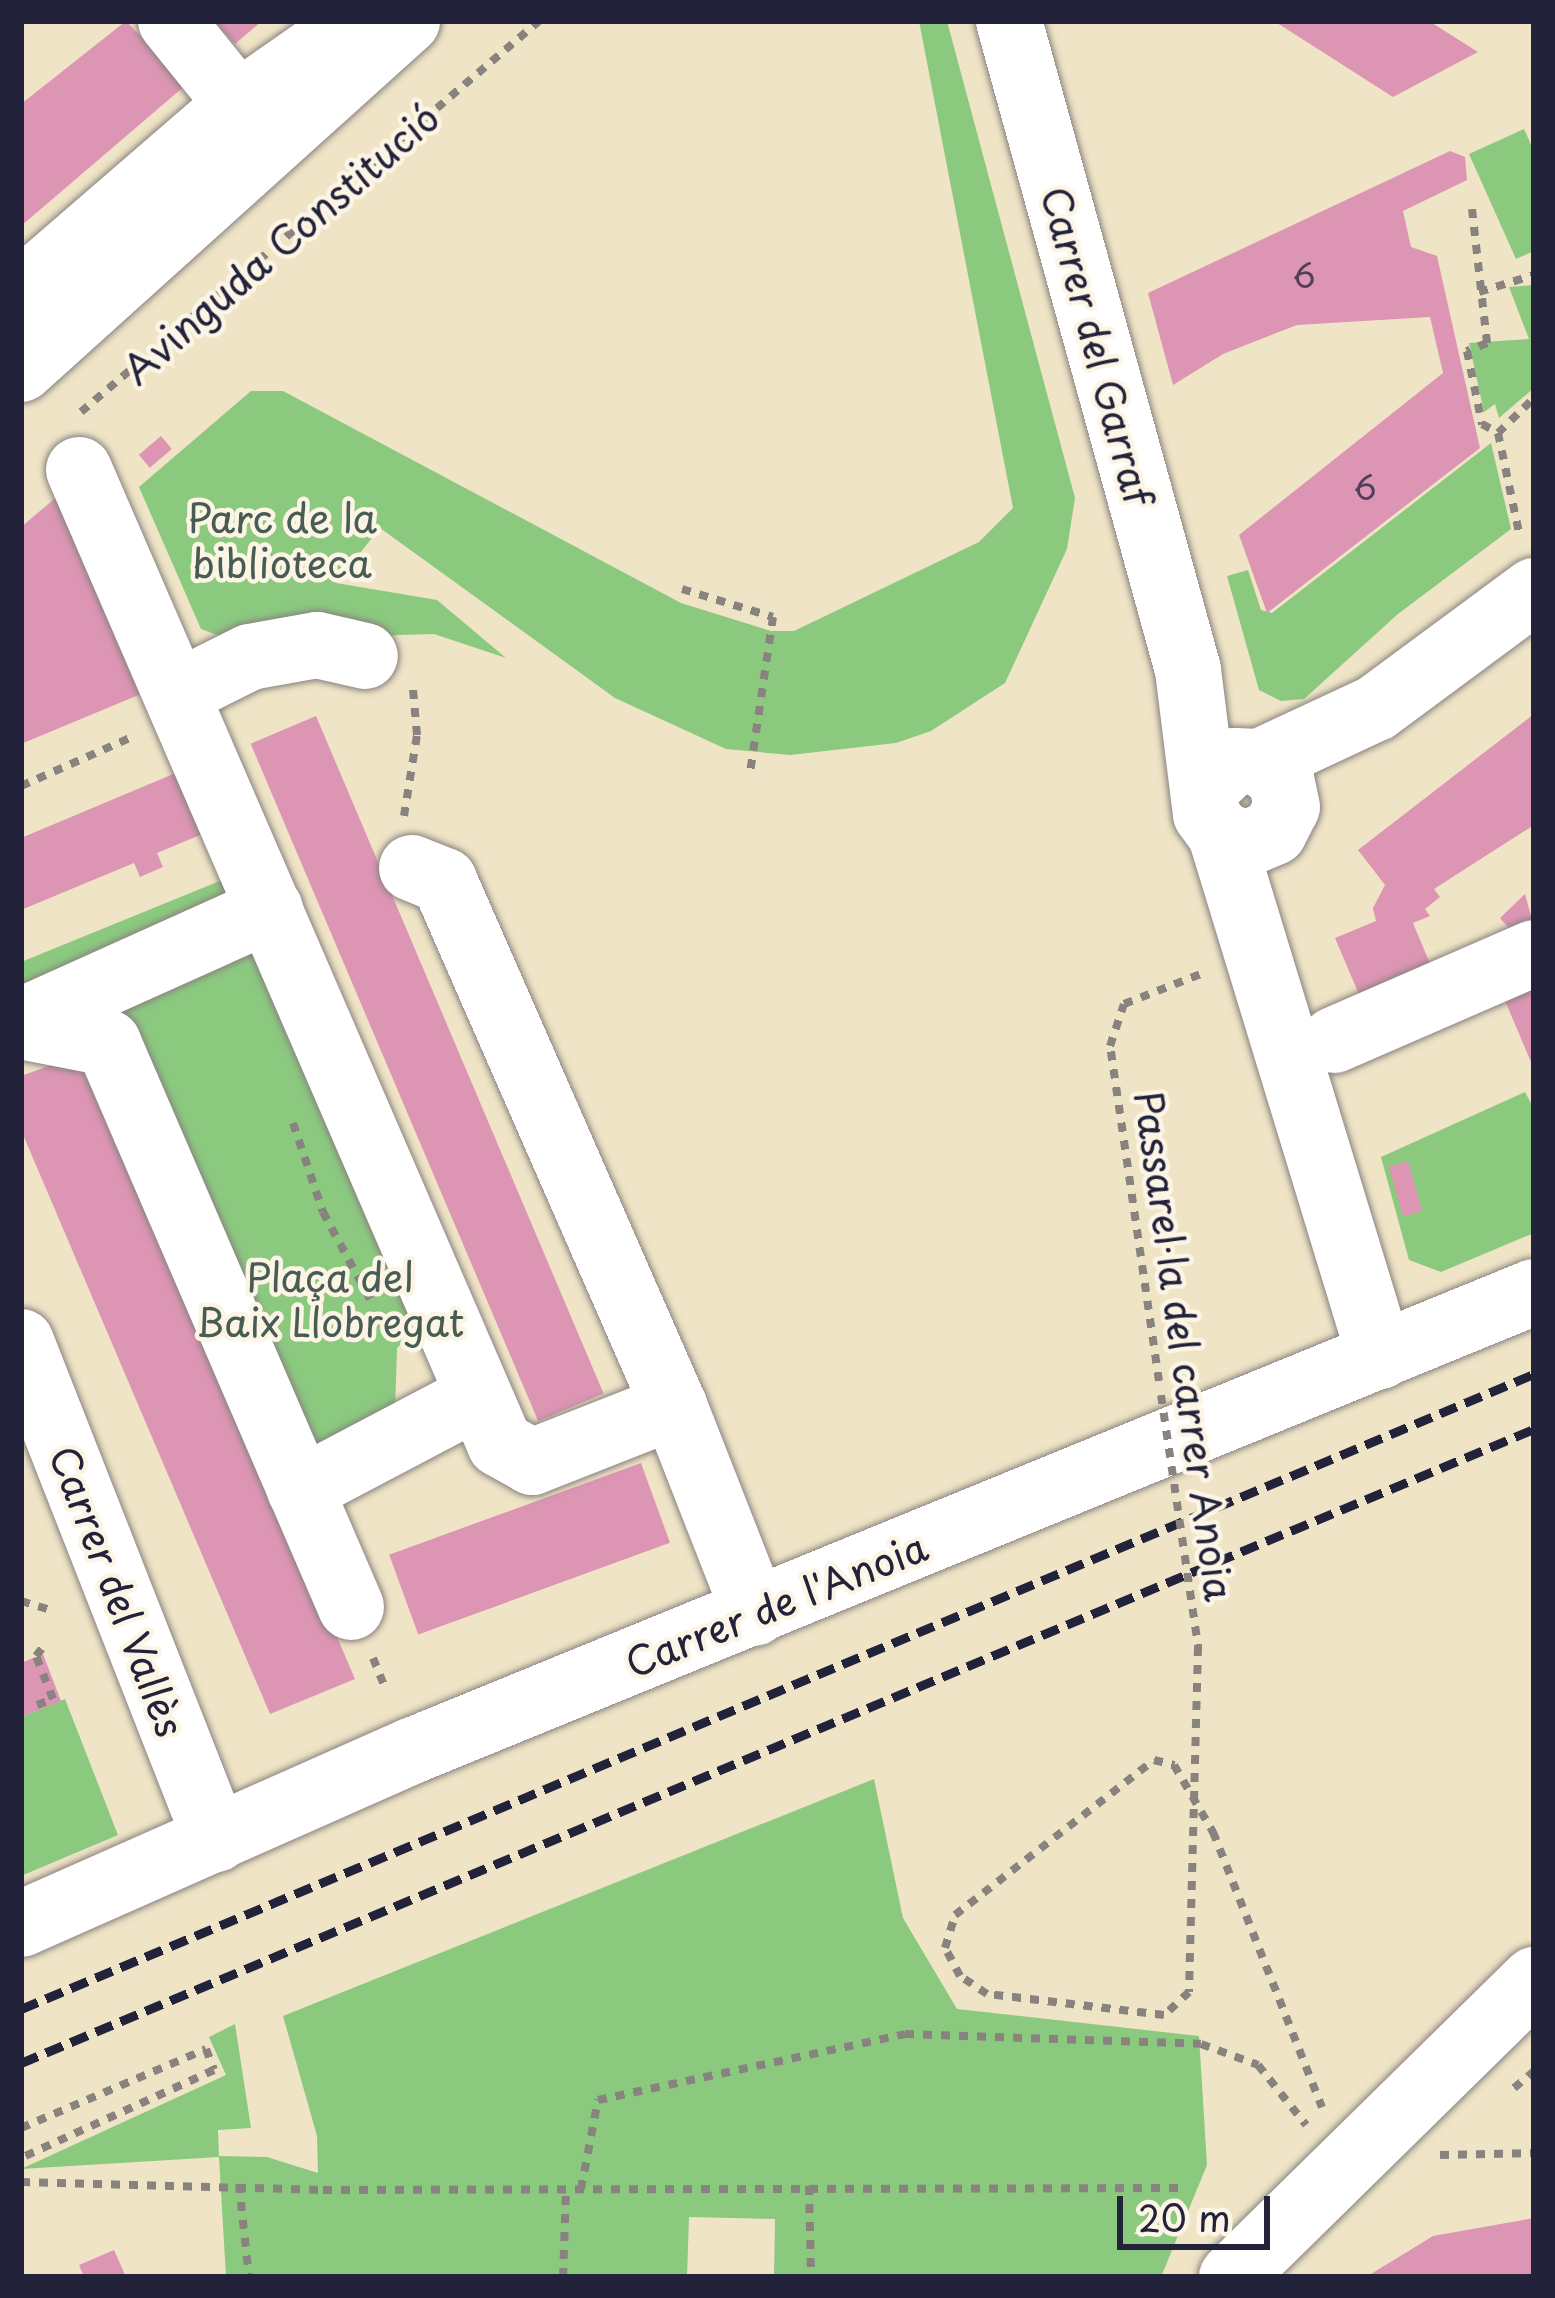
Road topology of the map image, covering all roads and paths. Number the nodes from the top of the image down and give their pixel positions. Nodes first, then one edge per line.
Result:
1 (170, 21) edge
2 (357, 21) edge
3 (407, 21) edge
4 (539, 21) edge
5 (1009, 21) edge
6 (238, 104) junction
7 (1472, 209) dead end
8 (188, 220) junction
9 (1534, 275) edge
10 (21, 292) edge
11 (1479, 292) junction
12 (21, 369) edge
13 (1534, 398) edge
14 (1498, 433) junction
15 (75, 446) joint
16 (1527, 564) edge
17 (682, 589) dead end
18 (365, 656) dead end
19 (183, 702) junction
20 (417, 735) dead end
21 (750, 772) dead end
22 (21, 786) edge
23 (1249, 797) junction
24 (406, 853) joint
25 (270, 909) junction
26 (1238, 951) junction
27 (1534, 953) edge
28 (21, 1023) edge
29 (1334, 1040) dead end
30 (1534, 1292) edge
31 (21, 1342) edge
32 (1381, 1356) junction
33 (478, 1396) junction
34 (674, 1406) junction
35 (300, 1490) junction
36 (21, 1601) edge
37 (50, 1610) dead end
38 (755, 1613) junction
39 (363, 1636) joint
40 (46, 1643) dead end
41 (385, 1687) dead end
42 (37, 1706) dead end
43 (216, 1839) junction
44 (21, 1924) edge
45 (1534, 1980) edge
46 (21, 2128) edge
47 (1366, 2144) junction
48 (1534, 2153) edge
49 (21, 2158) edge
50 (21, 2182) edge
51 (238, 2184) junction
52 (809, 2186) junction
53 (1181, 2188) dead end
54 (581, 2189) junction
55 (566, 2190) junction
56 (249, 2277) edge
57 (563, 2277) edge
58 (811, 2277) edge
59 (1232, 2277) edge

1 - 6 street
2 - 6 street
3 - 8 street, Avinguda Constitució
4 - 15 path, Avinguda Constitució
5 - 23 street, Carrer del Garraf
6 - 8 street
6 - 10 street
7 - 11 path
8 - 12 street, Avinguda Constitució
9 - 11 path
11 - 14 path
13 - 14 path
14 - 16 path
15 - 19 street
16 - 23 street
17 - 21 path
18 - 19 street
19 - 22 path
19 - 25 street
20 - 24 path
23 - 26 street, Carrer del Garraf
24 - 34 street
25 - 28 street
25 - 33 street
26 - 32 street, Carrer del Garraf
26 - 47 path, Passarel·la del carrer Anoia, bridge
27 - 29 street
28 - 35 street
30 - 32 street, Carrer de l'Anoia
31 - 43 street, Carrer del Vallès
32 - 38 street, Carrer de l'Anoia
33 - 34 street
33 - 35 street
34 - 38 street
35 - 39 street
36 - 37 path
38 - 43 street, Carrer de l'Anoia
39 - 41 path
40 - 42 path
43 - 44 street, Carrer de l'Anoia
45 - 47 street
46 - 49 path
47 - 48 path
47 - 54 path
47 - 59 street
50 - 51 path
51 - 55 path
51 - 56 path
52 - 53 path
52 - 54 path
52 - 58 path
54 - 55 path
55 - 57 path

